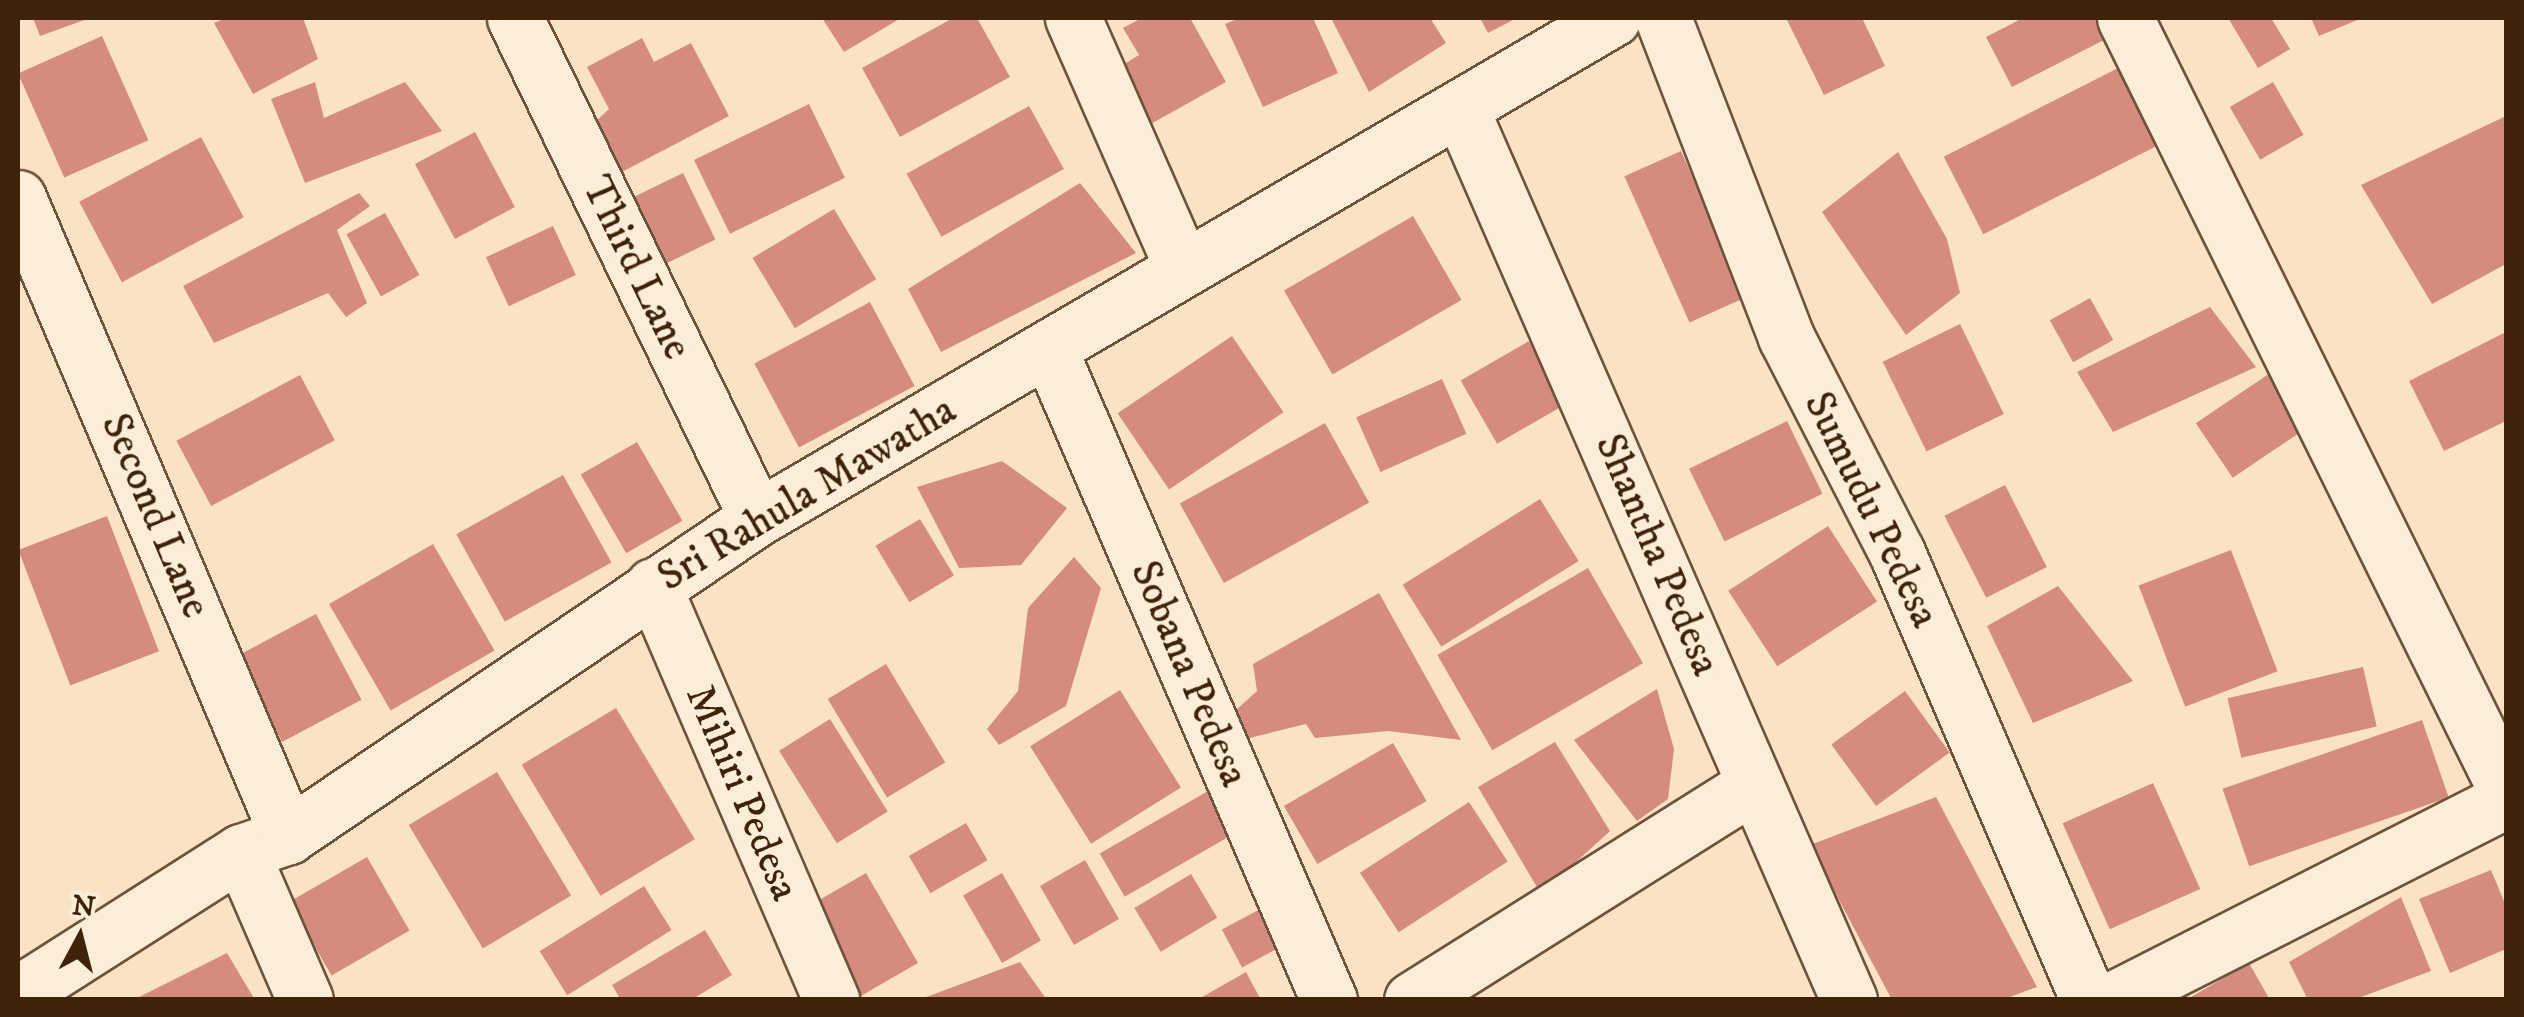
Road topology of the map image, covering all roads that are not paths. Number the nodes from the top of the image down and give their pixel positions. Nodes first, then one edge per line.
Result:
1 (515, 18) edge
2 (1073, 18) edge
3 (1613, 18) edge
4 (1663, 18) edge
5 (2125, 18) edge
6 (1462, 112) junction
7 (18, 198) edge
8 (1182, 266) junction
9 (1049, 349) junction
10 (757, 518) junction
11 (653, 586) junction
12 (1755, 784) junction
13 (2506, 790) edge
14 (2506, 800) edge
15 (265, 844) junction
16 (18, 994) edge
17 (305, 1000) edge
18 (831, 1000) edge
19 (1329, 1000) edge
20 (1412, 1000) edge
21 (1850, 1000) edge
22 (2089, 1000) edge
23 (2112, 1000) edge

1 - 10 street, Third Lane
2 - 8 street
3 - 6 street, Sri Rahula Mawatha
4 - 22 street, Sumudu Pedesa
5 - 13 street
6 - 8 street, Sri Rahula Mawatha
6 - 12 street, Shantha Pedesa
7 - 15 street, Second Lane
8 - 9 street, Sri Rahula Mawatha
9 - 10 street, Sri Rahula Mawatha
9 - 19 street, Sobana Pedesa
10 - 11 street, Sri Rahula Mawatha
11 - 15 street, Sri Rahula Mawatha
11 - 18 street, Mihiri Pedesa
12 - 20 street
12 - 21 street, Shantha Pedesa
14 - 23 street
15 - 16 street, Sri Rahula Mawatha
15 - 17 street, Second Lane

